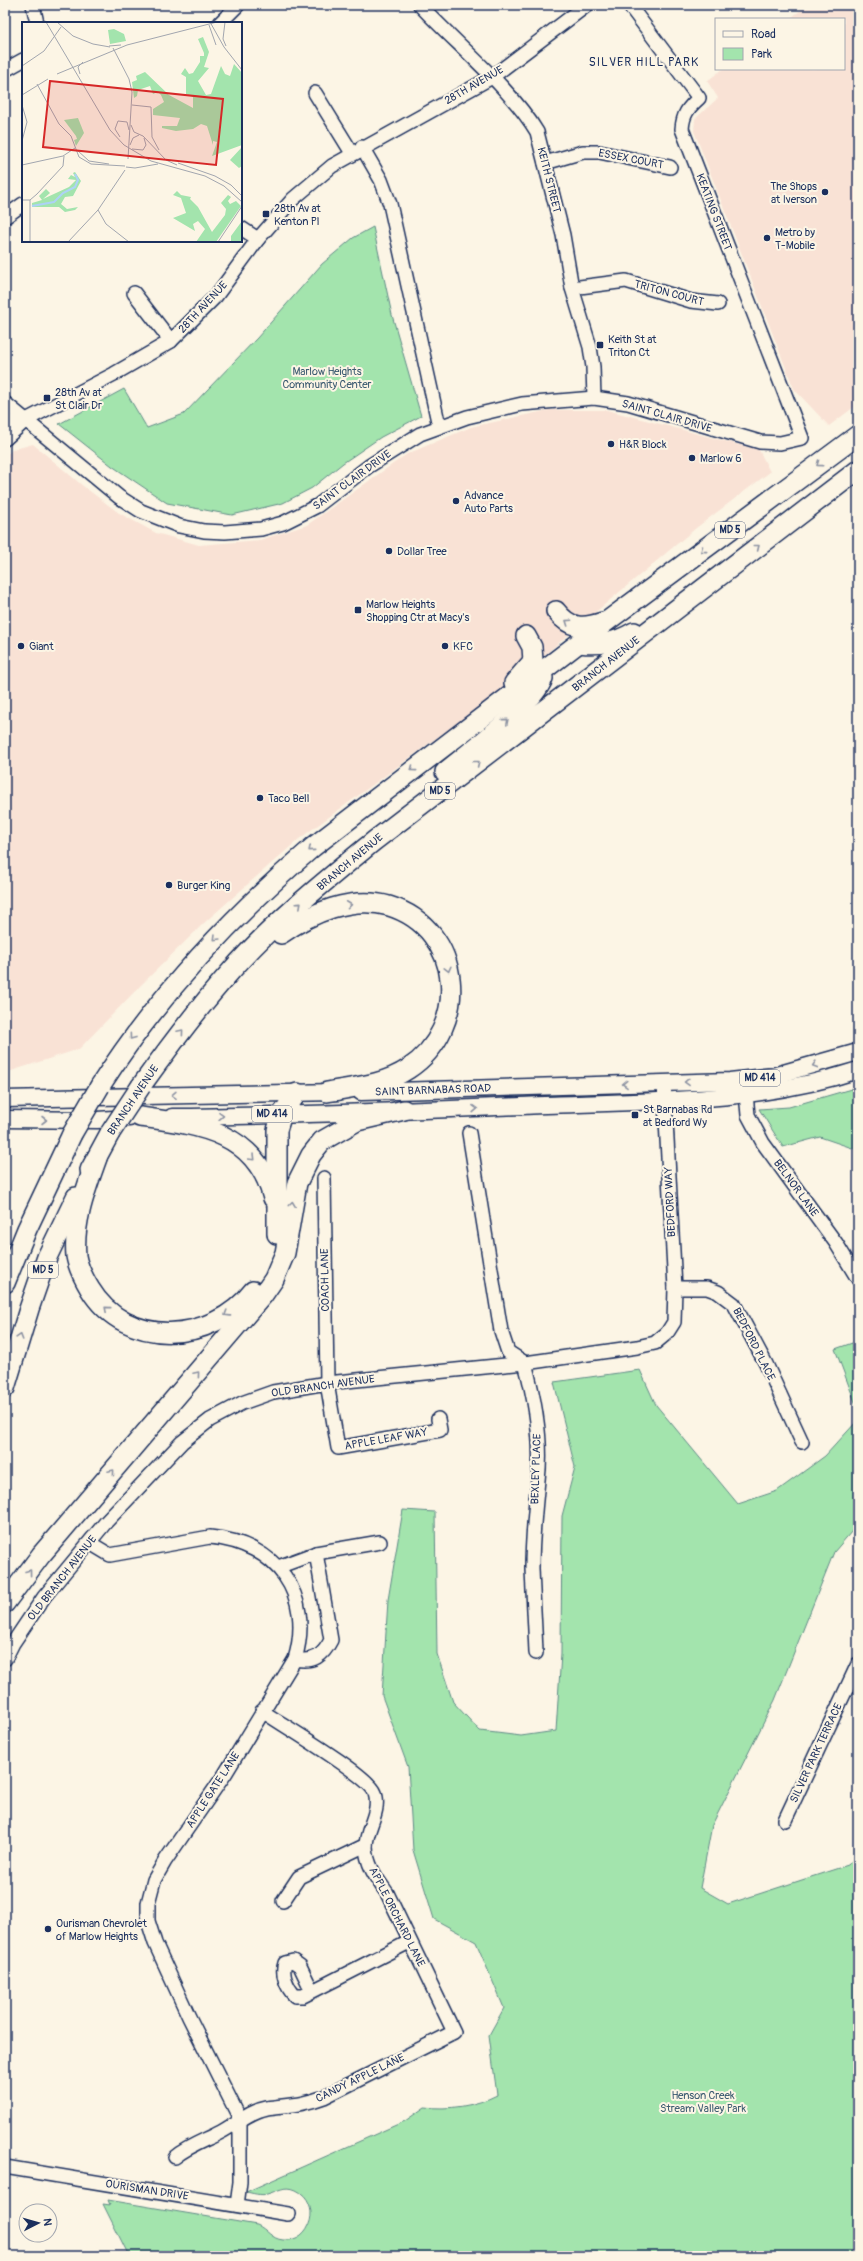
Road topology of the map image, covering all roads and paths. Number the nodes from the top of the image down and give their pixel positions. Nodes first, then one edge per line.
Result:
1 (33, 5) edge
2 (420, 5) edge
3 (587, 5) edge
4 (629, 5) edge
5 (235, 6) edge
6 (37, 22) edge
7 (221, 22) edge
8 (22, 61) edge
9 (5, 70) edge
10 (492, 77) junction
11 (315, 93) dead end
12 (357, 150) junction
13 (545, 163) junction
14 (670, 167) dead end
15 (22, 205) edge
16 (5, 218) edge
17 (242, 229) edge
18 (258, 239) junction
19 (572, 288) junction
20 (134, 293) dead end
21 (718, 304) dead end
22 (171, 341) junction
23 (594, 398) junction
24 (5, 403) edge
25 (26, 420) junction
26 (5, 423) edge
27 (439, 426) junction
28 (858, 435) edge
29 (802, 438) joint
30 (5, 439) edge
31 (858, 470) edge
32 (693, 597) junction
33 (556, 611) dead end
34 (610, 619) junction
35 (526, 636) dead end
36 (580, 643) junction
37 (546, 670) junction
38 (445, 746) junction
39 (374, 841) junction
40 (205, 1004) junction
41 (858, 1052) edge
42 (858, 1070) edge
43 (664, 1083) junction
44 (327, 1092) junction
45 (297, 1093) junction
46 (746, 1094) junction
47 (5, 1099) edge
48 (665, 1101) junction
49 (404, 1110) junction
50 (282, 1114) junction
51 (140, 1117) junction
52 (5, 1119) edge
53 (469, 1133) dead end
54 (97, 1158) junction
55 (58, 1160) junction
56 (324, 1178) dead end
57 (278, 1223) junction
58 (5, 1247) edge
59 (858, 1279) edge
60 (5, 1283) edge
61 (675, 1288) junction
62 (674, 1322) joint
63 (525, 1362) junction
64 (327, 1383) junction
65 (5, 1388) edge
66 (438, 1419) dead end
67 (802, 1442) dead end
68 (380, 1542) dead end
69 (90, 1543) junction
70 (316, 1553) junction
71 (278, 1567) junction
72 (5, 1603) edge
73 (536, 1653) dead end
74 (5, 1659) edge
75 (295, 1659) junction
76 (858, 1664) edge
77 (262, 1711) junction
78 (785, 1820) dead end
79 (366, 1845) junction
80 (283, 1901) dead end
81 (409, 1942) junction
82 (312, 1991) dead end
83 (454, 2032) joint
84 (240, 2119) junction
85 (175, 2157) dead end
86 (5, 2167) edge
87 (236, 2205) junction
88 (288, 2214) dead end

1 - 6 street
2 - 10 street, KEITH STREET
3 - 10 street, 28TH AVENUE
4 - 29 street, KEATING STREET
5 - 7 street
8 - 9 street
10 - 12 street, 28TH AVENUE
10 - 13 street, KEITH STREET
11 - 12 street
12 - 18 street, 28TH AVENUE
12 - 27 street
13 - 14 street, ESSEX COURT
13 - 19 street, KEITH STREET
15 - 16 street
17 - 18 street
18 - 22 street, 28TH AVENUE
19 - 21 street, TRITON COURT
19 - 23 street, KEITH STREET
20 - 22 street, 28TH AVENUE
22 - 25 street, 28TH AVENUE
23 - 27 street, SAINT CLAIR DRIVE
23 - 29 street, SAINT CLAIR DRIVE
24 - 25 street, SAINT CLAIR DRIVE
25 - 26 street, 28TH AVENUE
25 - 27 street, SAINT CLAIR DRIVE
25 - 30 street, 28TH AVENUE
28 -> 34 highway, MD 5
32 -> 31 highway, BRANCH AVENUE / MD 5
32 - 36 highway
39 -> 32 highway, BRANCH AVENUE / MD 5
34 -> 33 highway
34 - 36 highway, MD 5
35 - 38 highway
36 - 37 highway, MD 5
37 - 38 highway, MD 5
39 -> 37 highway
38 -> 55 highway, MD 5, bridge
40 -> 39 highway, BRANCH AVENUE / MD 5
40 -> 44 highway
54 -> 40 highway, BRANCH AVENUE / MD 5, bridge
41 -> 43 main road, SAINT BARNABAS ROAD / MD 414
42 - 46 main road, SAINT BARNABAS ROAD / MD 414
43 -> 44 main road, SAINT BARNABAS ROAD / MD 414
43 - 48 street, BEDFORD WAY
44 - 45 main road, SAINT BARNABAS ROAD / MD 414
45 -> 47 main road, SAINT BARNABAS ROAD / MD 414
45 - 50 highway
46 - 48 main road, SAINT BARNABAS ROAD / MD 414
46 - 59 street, BELNOR LANE
49 -> 48 main road, SAINT BARNABAS ROAD / MD 414
48 - 61 street, BEDFORD WAY
49 - 50 main road, SAINT BARNABAS ROAD / MD 414
72 -> 49 highway
51 -> 50 main road, SAINT BARNABAS ROAD / MD 414
50 - 57 highway
52 -> 51 main road, SAINT BARNABAS ROAD / MD 414
51 -> 57 highway
53 - 63 street
57 -> 54 highway
65 -> 54 highway, BRANCH AVENUE / MD 5
55 - 58 highway
55 - 60 highway, MD 5
56 - 64 street, COACH LANE
61 - 62 street, BEDFORD WAY
61 - 67 street, BEDFORD PLACE
62 - 63 street, OLD BRANCH AVENUE
63 - 64 street, OLD BRANCH AVENUE
63 - 73 street, BEXLEY PLACE
64 - 66 street, APPLE LEAF WAY
64 - 69 street, OLD BRANCH AVENUE
68 - 70 street
69 - 71 street, APPLE GATE LANE
69 - 74 street, OLD BRANCH AVENUE
70 - 71 street
70 - 75 street
71 - 75 street, APPLE GATE LANE
75 - 77 street, APPLE GATE LANE
76 - 78 street, SILVER PARK TERRACE
77 - 79 street
77 - 84 street, APPLE GATE LANE
79 - 80 street
79 - 81 street, APPLE ORCHARD LANE
81 - 82 street
81 - 83 street, APPLE ORCHARD LANE
83 - 84 street, CANDY APPLE LANE
84 - 85 street, CANDY APPLE LANE
84 - 87 street, APPLE GATE LANE
86 - 87 street, OURISMAN DRIVE
87 - 88 street, OURISMAN DRIVE

